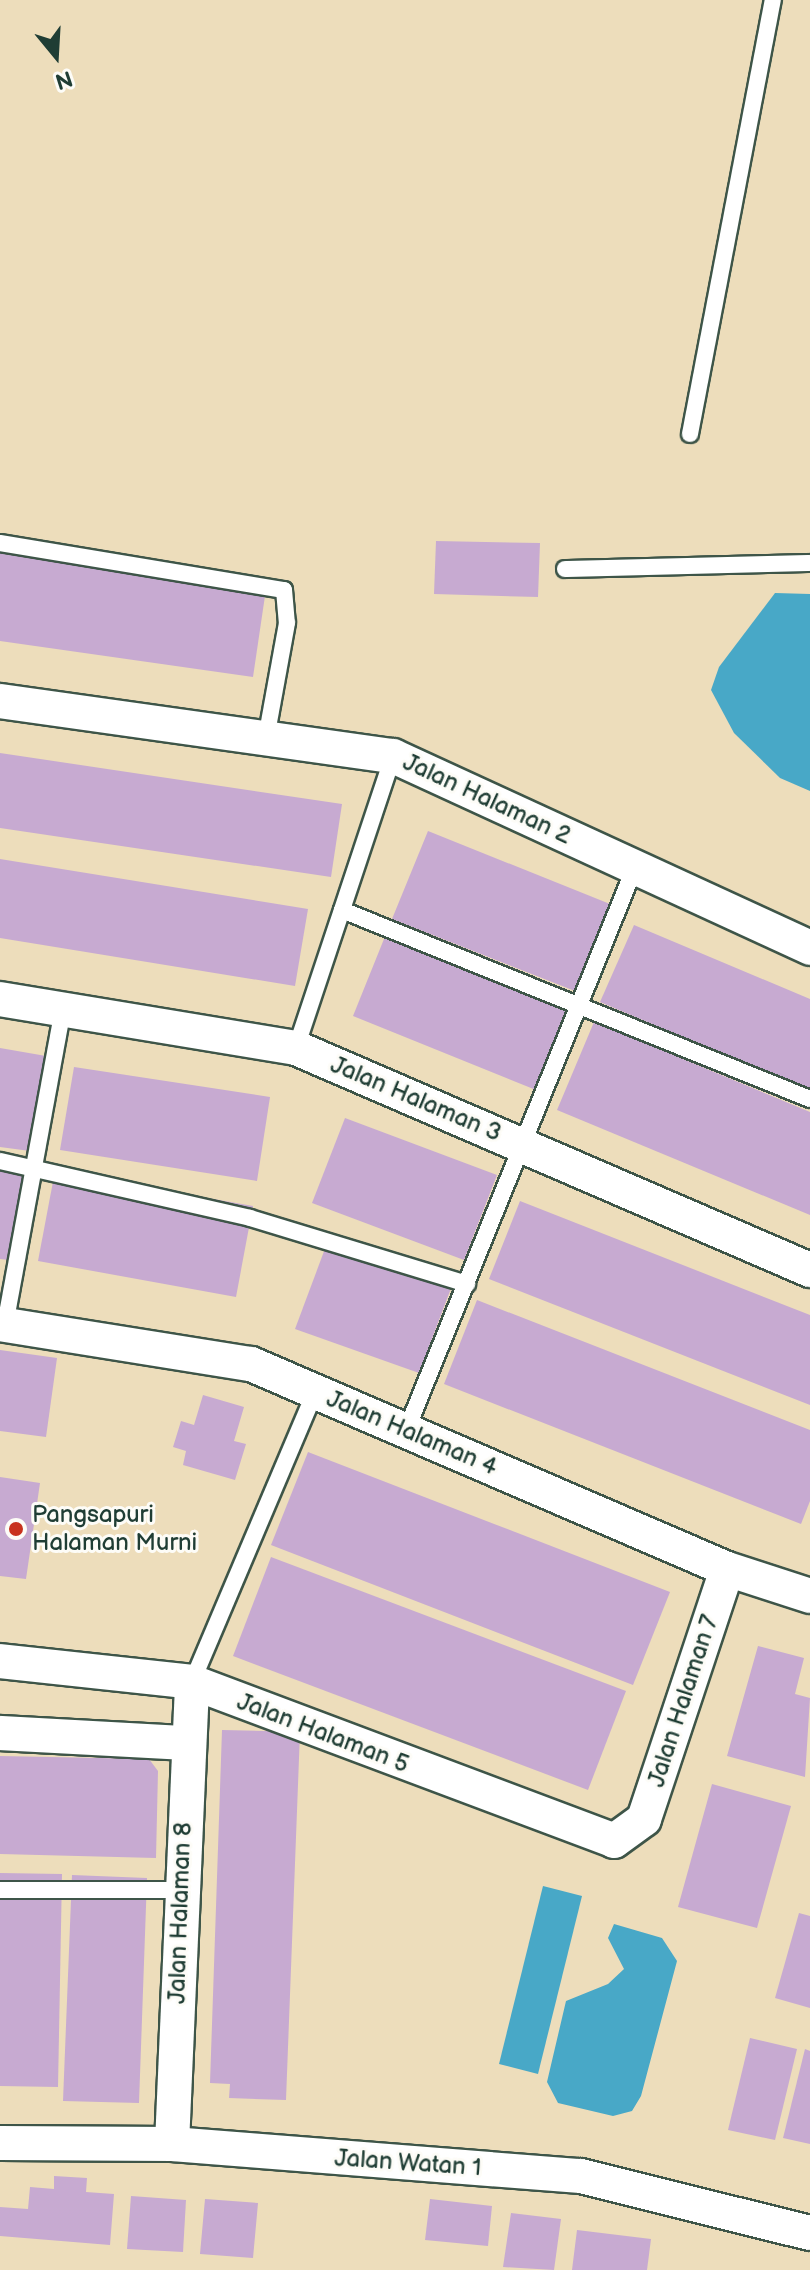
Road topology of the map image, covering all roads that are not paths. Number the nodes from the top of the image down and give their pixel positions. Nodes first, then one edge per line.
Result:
1 (773, 0) edge
2 (690, 434) dead end
3 (0, 543) edge
4 (810, 563) edge
5 (565, 569) dead end
6 (0, 701) edge
7 (266, 738) junction
8 (393, 756) junction
9 (635, 867) junction
10 (342, 910) junction
11 (810, 948) edge
12 (0, 999) edge
13 (580, 1007) junction
14 (63, 1009) junction
15 (296, 1048) junction
16 (810, 1099) edge
17 (525, 1145) junction
18 (0, 1161) edge
19 (34, 1166) junction
20 (810, 1270) edge
21 (467, 1284) junction
22 (2, 1324) edge
23 (315, 1392) junction
24 (406, 1431) junction
25 (727, 1569) junction
26 (810, 1596) edge
27 (0, 1661) edge
28 (192, 1682) junction
29 (0, 1733) edge
30 (184, 1743) junction
31 (636, 1832) joint
32 (0, 1890) edge
33 (181, 1890) junction
34 (0, 2143) edge
35 (172, 2144) junction
36 (810, 2233) edge

1 - 2 lane
3 - 7 lane
4 - 5 lane
6 - 7 street, Jalan Halaman 2
7 - 8 street, Jalan Halaman 2
8 - 9 street, Jalan Halaman 2
8 - 10 lane
9 - 11 street, Jalan Halaman 2
9 - 13 lane
10 - 13 lane
10 - 15 lane
12 - 14 street, Jalan Halaman 3
13 - 16 lane
13 - 17 lane
14 - 15 street, Jalan Halaman 3
14 - 19 lane
15 - 17 street, Jalan Halaman 3
17 - 20 street, Jalan Halaman 3
17 - 21 lane
18 - 19 lane
19 - 21 lane
19 - 22 lane
21 - 24 lane
22 - 23 street, Jalan Halaman 4
23 - 24 street, Jalan Halaman 4
23 - 28 lane
24 - 25 street, Jalan Halaman 4
25 - 26 street, Jalan Halaman 4
25 - 31 street, Jalan Halaman 7
27 - 28 street, Jalan Halaman 5
28 - 30 street, Jalan Halaman 8
28 - 31 street, Jalan Halaman 5
29 - 30 street
30 - 33 street, Jalan Halaman 8
32 - 33 lane
33 - 35 street, Jalan Halaman 8
34 - 35 street, Jalan Watan 1
35 - 36 street, Jalan Watan 1

